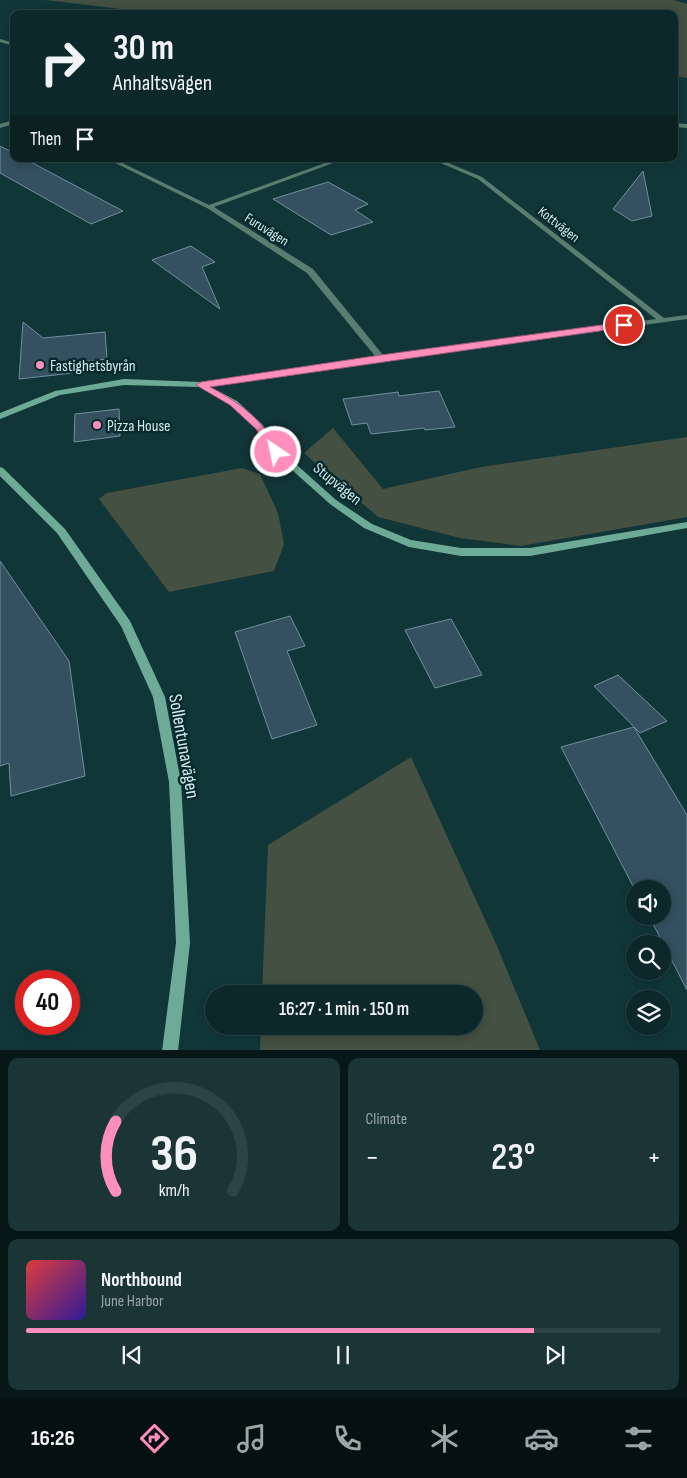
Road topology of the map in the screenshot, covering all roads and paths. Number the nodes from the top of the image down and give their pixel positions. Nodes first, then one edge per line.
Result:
1 (116, 162) edge
2 (333, 162) edge
3 (441, 162) edge
4 (208, 207) junction
5 (687, 317) edge
6 (662, 320) junction
7 (381, 358) junction
8 (201, 385) junction
9 (0, 416) edge
10 (0, 470) edge
11 (687, 525) edge
12 (170, 1050) edge

1 - 4 street, Furuvägen
2 - 4 street
3 - 6 street, Kottvägen
4 - 7 street, Furuvägen
5 - 6 street
6 - 7 street
7 - 8 street
8 - 9 street, Stupvägen
8 - 11 street, Stupvägen
10 - 12 street, Sollentunavägen

